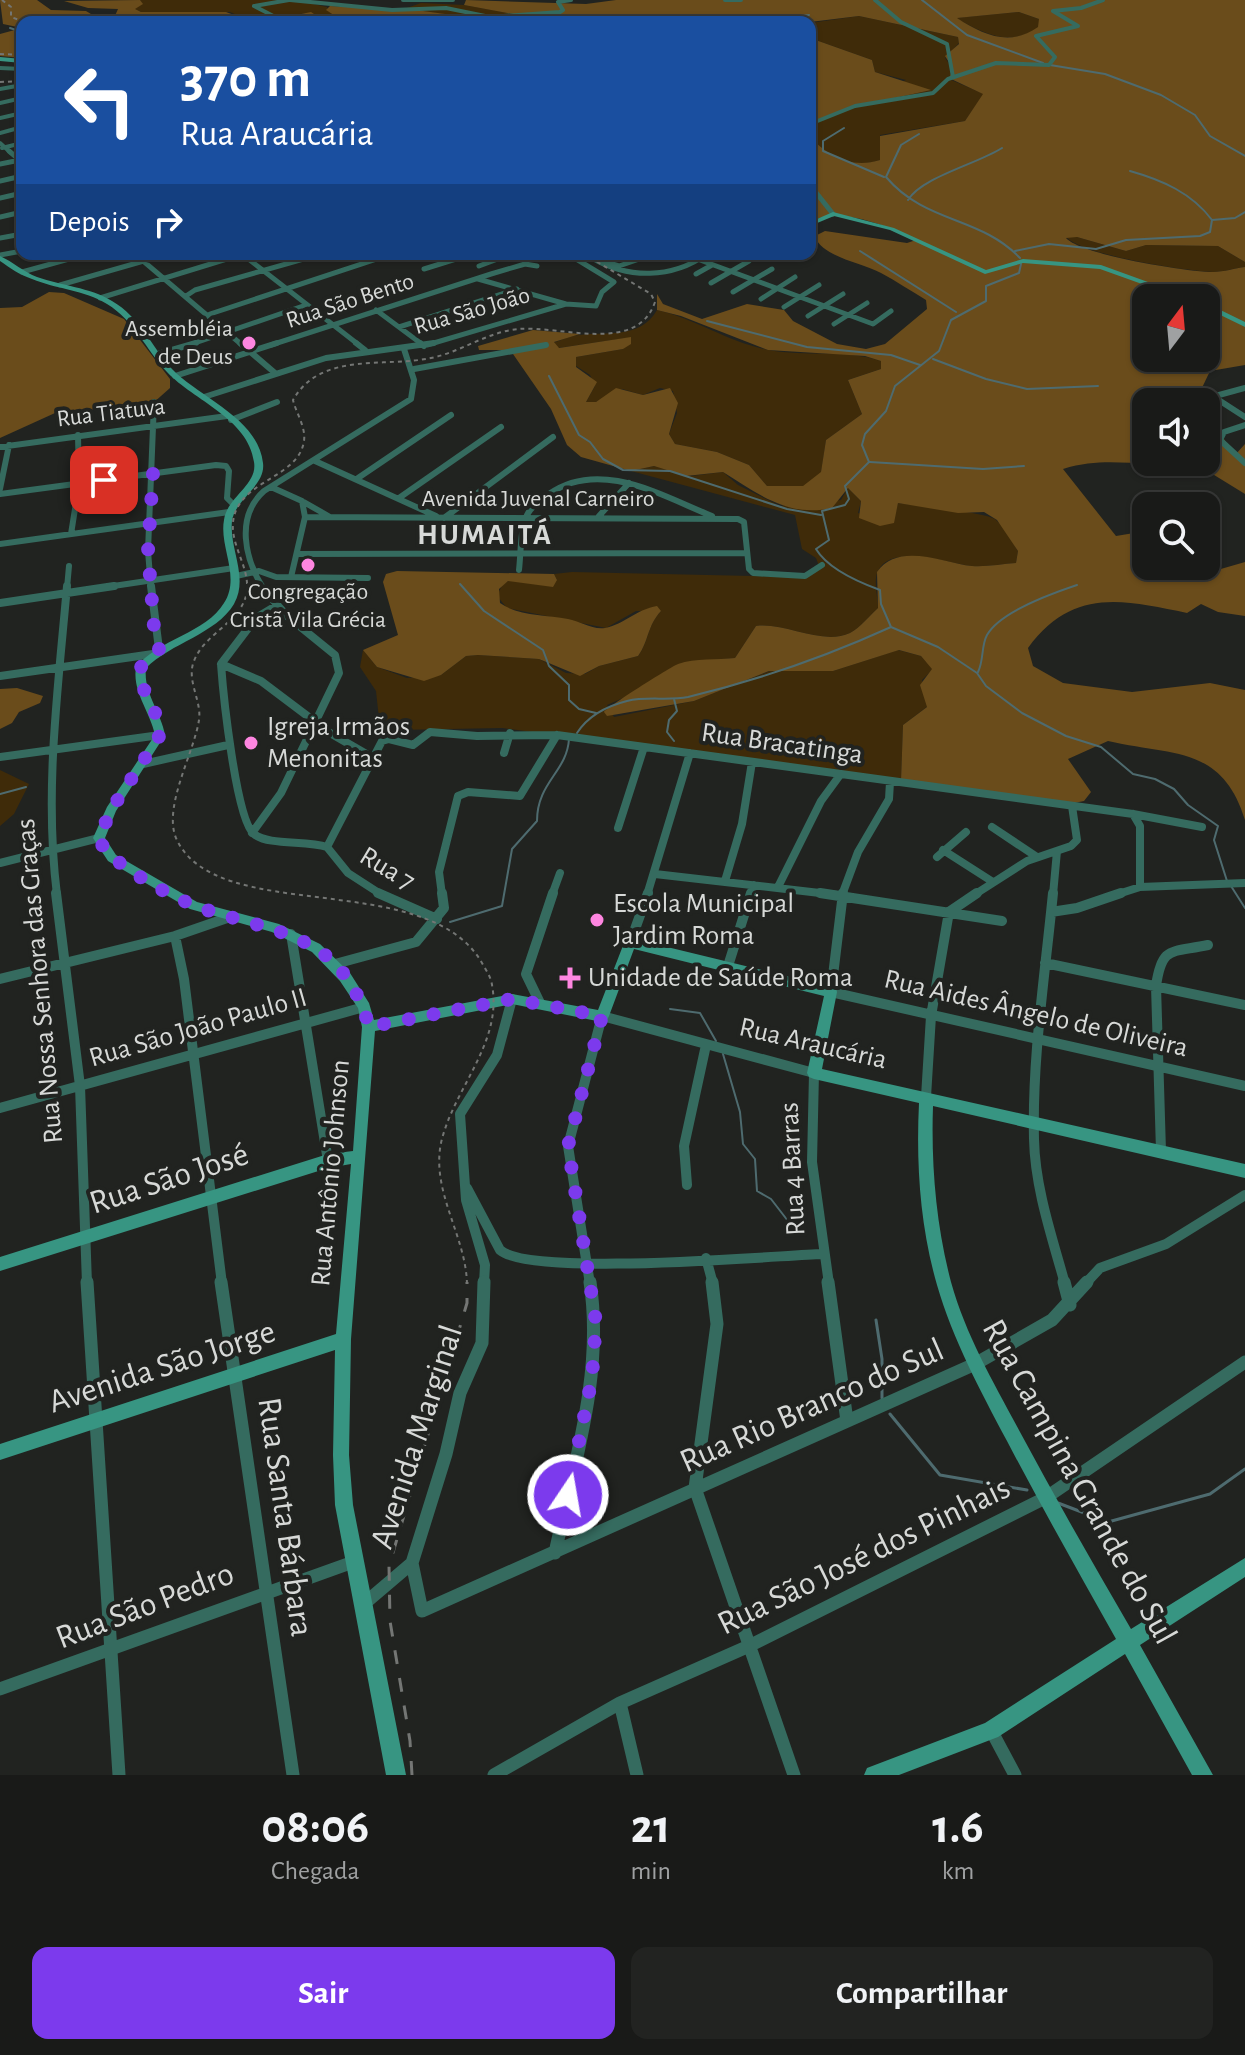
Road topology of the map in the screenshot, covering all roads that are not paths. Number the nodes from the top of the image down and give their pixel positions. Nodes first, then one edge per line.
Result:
1 (290, 0) edge
2 (403, 0) edge
3 (453, 0) edge
4 (571, 0) edge
5 (725, 0) edge
6 (741, 0) edge
7 (875, 0) edge
8 (1103, 0) edge
9 (416, 1) edge
10 (317, 2) edge
11 (382, 9) junction
12 (273, 16) edge
13 (485, 16) edge
14 (502, 16) edge
15 (953, 77) junction
16 (816, 122) edge
17 (816, 193) edge
18 (833, 214) junction
19 (816, 221) edge
20 (0, 257) edge
21 (65, 260) edge
22 (147, 260) edge
23 (223, 260) edge
24 (249, 260) edge
25 (301, 260) edge
26 (373, 260) edge
27 (448, 260) edge
28 (495, 260) edge
29 (578, 260) edge
30 (599, 260) edge
31 (602, 260) edge
32 (636, 260) edge
33 (144, 261) junction
34 (699, 261) joint
35 (749, 261) dead end
36 (479, 266) dead end
37 (537, 266) dead end
38 (619, 266) junction
39 (713, 267) junction
40 (424, 269) dead end
41 (772, 269) dead end
42 (263, 271) junction
43 (22, 272) junction
44 (730, 272) junction
45 (623, 273) junction
46 (696, 274) dead end
47 (795, 277) dead end
48 (162, 279) junction
49 (477, 279) junction
50 (753, 281) junction
51 (711, 283) dead end
52 (1149, 284) edge
53 (60, 285) junction
54 (819, 285) dead end
55 (285, 288) junction
56 (517, 289) junction
57 (776, 289) junction
58 (733, 292) dead end
59 (843, 294) dead end
60 (186, 296) junction
61 (799, 297) junction
62 (100, 298) junction
63 (761, 299) dead end
64 (867, 303) dead end
65 (566, 304) junction
66 (306, 305) junction
67 (825, 306) junction
68 (784, 307) dead end
69 (376, 310) junction
70 (891, 311) dead end
71 (1220, 312) edge
72 (210, 314) junction
73 (849, 315) junction
74 (808, 316) dead end
75 (834, 324) dead end
76 (333, 325) junction
77 (1245, 325) edge
78 (399, 327) junction
79 (229, 333) junction
80 (546, 345) dead end
81 (424, 346) junction
82 (404, 349) junction
83 (365, 350) junction
84 (248, 353) junction
85 (158, 354) junction
86 (414, 369) junction
87 (275, 373) junction
88 (175, 376) junction
89 (1245, 388) edge
90 (1220, 395) edge
91 (204, 397) junction
92 (1220, 401) edge
93 (154, 402) dead end
94 (277, 402) dead end
95 (451, 415) dead end
96 (1245, 417) edge
97 (229, 418) junction
98 (1245, 425) edge
99 (155, 426) junction
100 (501, 427) dead end
101 (78, 435) junction
102 (553, 437) dead end
103 (9, 445) junction
104 (0, 447) edge
105 (315, 461) junction
106 (1245, 463) edge
107 (153, 473) junction
108 (358, 478) junction
109 (629, 483) junction
110 (79, 484) junction
111 (249, 485) junction
112 (268, 489) junction
113 (0, 492) edge
114 (399, 498) junction
115 (303, 504) junction
116 (231, 508) junction
117 (599, 516) junction
118 (305, 517) junction
119 (331, 517) junction
120 (526, 517) junction
121 (714, 517) junction
122 (442, 518) junction
123 (150, 522) junction
124 (71, 534) junction
125 (0, 544) edge
126 (520, 553) junction
127 (747, 553) junction
128 (297, 554) junction
129 (822, 565) dead end
130 (69, 566) dead end
131 (519, 570) dead end
132 (235, 572) junction
133 (254, 572) junction
134 (291, 577) junction
135 (368, 578) dead end
136 (150, 582) junction
137 (66, 593) junction
138 (0, 603) edge
139 (276, 606) junction
140 (156, 652) junction
141 (221, 664) junction
142 (60, 667) junction
143 (0, 676) edge
144 (315, 724) junction
145 (510, 733) junction
146 (160, 735) junction
147 (557, 735) junction
148 (228, 745) junction
149 (644, 747) junction
150 (52, 748) junction
151 (504, 753) dead end
152 (690, 753) junction
153 (0, 757) edge
154 (375, 759) junction
155 (752, 762) junction
156 (143, 764) junction
157 (840, 775) junction
158 (890, 782) junction
159 (1072, 806) junction
160 (1133, 814) junction
161 (992, 827) dead end
162 (1202, 827) dead end
163 (618, 828) dead end
164 (966, 832) dead end
165 (252, 833) junction
166 (99, 838) junction
167 (327, 847) junction
168 (51, 849) junction
169 (1057, 851) junction
170 (1037, 857) junction
171 (0, 863) edge
172 (560, 873) dead end
173 (655, 874) junction
174 (725, 881) junction
175 (993, 882) junction
176 (1245, 883) edge
177 (754, 885) junction
178 (778, 887) junction
179 (1140, 887) junction
180 (842, 896) junction
181 (949, 912) junction
182 (1051, 912) junction
183 (230, 917) junction
184 (437, 919) junction
185 (1002, 921) dead end
186 (291, 934) junction
187 (175, 936) junction
188 (630, 943) junction
189 (1208, 945) dead end
190 (66, 962) junction
191 (1045, 963) junction
192 (335, 964) junction
193 (728, 966) junction
194 (0, 979) edge
195 (1156, 986) junction
196 (831, 992) junction
197 (512, 999) junction
198 (540, 1003) junction
199 (1245, 1005) edge
200 (364, 1007) junction
201 (602, 1016) junction
202 (931, 1016) junction
203 (305, 1023) junction
204 (369, 1027) junction
205 (1038, 1040) junction
206 (706, 1045) junction
207 (191, 1055) junction
208 (1159, 1066) junction
209 (814, 1073) junction
210 (80, 1086) junction
211 (1245, 1086) edge
212 (926, 1097) junction
213 (0, 1108) edge
214 (1036, 1121) junction
215 (1161, 1151) junction
216 (357, 1157) junction
217 (328, 1161) junction
218 (1245, 1171) edge
219 (465, 1184) junction
220 (687, 1185) dead end
221 (1245, 1195) edge
222 (209, 1197) junction
223 (83, 1238) junction
224 (822, 1254) junction
225 (706, 1258) junction
226 (588, 1262) junction
227 (0, 1264) edge
228 (1070, 1305) junction
229 (343, 1339) junction
230 (1245, 1362) edge
231 (975, 1364) junction
232 (234, 1374) junction
233 (98, 1418) junction
234 (847, 1421) junction
235 (0, 1452) edge
236 (695, 1488) junction
237 (1045, 1498) junction
238 (555, 1553) junction
239 (356, 1561) junction
240 (412, 1563) junction
241 (1245, 1567) edge
242 (265, 1590) junction
243 (365, 1603) junction
244 (1130, 1640) junction
245 (749, 1646) junction
246 (112, 1651) junction
247 (0, 1689) edge
248 (620, 1703) junction
249 (991, 1730) junction
250 (119, 1775) edge
251 (293, 1775) edge
252 (396, 1775) edge
253 (494, 1775) edge
254 (637, 1775) edge
255 (794, 1775) edge
256 (874, 1775) edge
257 (1015, 1775) edge
258 (1203, 1775) edge

1 - 10 street
1 - 12 street
2 - 9 street
3 - 9 street
4 - 14 street
5 - 6 street
7 - 15 street
8 - 15 street
9 - 11 street
10 - 11 street
11 - 13 street
15 - 16 street
17 - 18 street
18 - 19 street
18 - 52 street
20 - 43 street
21 - 43 street
22 - 33 street
23 - 48 street
24 - 42 street
25 - 42 street
26 - 55 street
27 - 40 street
28 - 36 street
29 - 65 street
30 - 45 street
31 - 38 street
32 - 38 street
33 - 48 street
33 - 53 street
34 - 39 street
34 - 45 street
35 - 44 street
37 - 49 street, Rua São Bento
38 - 45 street
39 - 44 street
39 - 46 street
41 - 50 street
42 - 55 street
42 - 60 street
43 - 53 street
44 - 50 street
44 - 51 street
47 - 57 street
48 - 60 street
48 - 62 street
49 - 56 street
49 - 69 street, Rua São Bento
50 - 57 street
50 - 58 street
53 - 62 street
54 - 61 street
55 - 66 street
55 - 72 street
56 - 65 street
56 - 78 street
57 - 61 street
57 - 63 street
59 - 67 street
60 - 72 street
61 - 67 street
61 - 68 street
62 - 85 street
64 - 73 street
65 - 81 street, Rua São João
66 - 76 street
66 - 79 street
67 - 73 street
67 - 74 street
69 - 76 street, Rua São Bento
69 - 78 street
70 - 73 street
71 - 77 street
72 - 79 street
73 - 75 street
76 - 83 street
76 - 84 street, Rua São Bento
78 - 81 street
79 - 84 street
79 - 85 street
80 - 86 street
81 - 82 street, Rua São João
82 - 83 street, Rua São João
82 - 86 street
83 - 87 street, Rua São João
84 - 87 street
84 - 88 street, Rua São Bento
85 - 88 street
86 - 105 street
87 - 91 street, Rua São João
88 - 91 street
89 - 90 street
91 - 97 street
92 - 96 street
93 - 99 street
94 - 97 street, Rua Tiatuva
95 - 108 street
97 - 99 street, Rua Tiatuva
97 - 111 street
98 - 106 street
99 - 101 street, Rua Tiatuva
99 - 107 street
100 - 114 street
101 - 103 street, Rua Tiatuva
101 - 110 street
102 - 122 street
103 - 104 street, Rua Tiatuva
103 - 113 street
105 - 108 street
105 - 112 street
107 - 110 street
107 - 116 street
107 - 123 street
108 - 114 street
109 - 117 street
109 - 120 street
109 - 121 street
110 - 113 street
110 - 124 street
111 - 112 street, Avenida Juvenal Carneiro
111 - 116 street
112 - 115 street, Avenida Juvenal Carneiro
112 - 133 street
114 - 122 street
115 - 118 street
115 - 119 street, Avenida Juvenal Carneiro
116 - 123 street
116 - 132 street
117 - 120 street, Avenida Juvenal Carneiro
117 - 121 street, Avenida Juvenal Carneiro
118 - 119 street, Avenida Juvenal Carneiro
118 - 128 street
119 - 122 street, Avenida Juvenal Carneiro
120 - 122 street, Avenida Juvenal Carneiro
120 - 126 street
121 - 127 street, Avenida Juvenal Carneiro
123 - 124 street
123 - 136 street
124 - 125 street
126 - 127 street
126 - 128 street
126 - 131 street
127 - 129 street
128 - 134 street
130 - 137 street, Rua Nossa Senhora das Graças
132 - 133 street
132 - 136 street
132 - 140 street
133 - 134 street
133 - 139 street
134 - 135 street
136 - 137 street
136 - 140 street
137 - 138 street
137 - 142 street, Rua Nossa Senhora das Graças
139 - 141 street
139 - 144 street
140 - 142 street
140 - 146 street
141 - 144 street
141 - 148 street
142 - 143 street
142 - 150 street, Rua Nossa Senhora das Graças
144 - 154 street
144 - 165 street
145 - 147 street, Rua Bracatinga
145 - 151 street
145 - 154 street, Rua Bracatinga
146 - 150 street
146 - 156 street
147 - 149 street, Rua Bracatinga
147 - 184 street
148 - 156 street
148 - 165 street
149 - 152 street, Rua Bracatinga
149 - 163 street
150 - 153 street
150 - 168 street, Rua Nossa Senhora das Graças
152 - 155 street, Rua Bracatinga
152 - 173 street
154 - 167 street, Rua 7
155 - 157 street, Rua Bracatinga
155 - 174 street
156 - 166 street
157 - 158 street, Rua Bracatinga
157 - 178 street
158 - 159 street, Rua Bracatinga
158 - 180 street, Rua 4 Barras
159 - 160 street, Rua Bracatinga
159 - 169 street
160 - 162 street, Rua Bracatinga
160 - 179 street
161 - 170 street
164 - 175 street
165 - 167 street
166 - 168 street
166 - 183 street, Rua Antônio Johnson
167 - 184 street, Rua 7
168 - 171 street
168 - 190 street, Rua Nossa Senhora das Graças
169 - 170 street
169 - 182 street
170 - 175 street
172 - 198 street
173 - 174 street
173 - 188 street
174 - 177 street
175 - 181 street
176 - 179 street
177 - 178 street
177 - 193 street
178 - 180 street
179 - 182 street
180 - 181 street
180 - 196 street, Rua 4 Barras
181 - 185 street
181 - 202 street, Rua Campina Grande do Sul
182 - 191 street
183 - 186 street, Rua Antônio Johnson
183 - 187 street
184 - 192 street
186 - 192 street, Rua Antônio Johnson
186 - 203 street
187 - 190 street
187 - 207 street, Rua Santa Bárbara
188 - 193 street, Rua Aides Ângelo de Oliveira
188 - 201 street
189 - 195 street
190 - 194 street
190 - 210 street, Rua Nossa Senhora das Graças
191 - 195 street
191 - 205 street
192 - 200 street, Rua Antônio Johnson
193 - 196 street, Rua Aides Ângelo de Oliveira
195 - 199 street
195 - 208 street
196 - 202 street, Rua Aides Ângelo de Oliveira
196 - 209 street, Rua 4 Barras
197 - 198 street, Rua Araucária
197 - 204 street, Rua Araucária
197 - 219 street, Avenida Marginal
198 - 201 street, Rua Araucária
200 - 203 street, Rua São João Paulo II
200 - 204 street, Rua Antônio Johnson
201 - 206 street, Rua Araucária
201 - 226 street
202 - 205 street, Rua Aides Ângelo de Oliveira
202 - 212 street, Rua Campina Grande do Sul
203 - 207 street, Rua São João Paulo II
203 - 217 street
204 - 216 street, Rua Antônio Johnson
205 - 208 street, Rua Aides Ângelo de Oliveira
205 - 214 street
206 - 209 street, Rua Araucária
206 - 220 street
207 - 210 street, Rua São João Paulo II
207 - 222 street, Rua Santa Bárbara
208 - 211 street, Rua Aides Ângelo de Oliveira
208 - 215 street
209 - 212 street, Rua Araucária
209 - 224 street, Rua 4 Barras
210 - 213 street, Rua São João Paulo II
210 - 223 street, Rua Nossa Senhora das Graças
212 - 214 street, Rua Araucária
212 - 231 street, Rua Campina Grande do Sul
214 - 215 street, Rua Araucária
214 - 228 street
215 - 218 street, Rua Araucária
216 - 217 street, Rua São José
216 - 229 street, Rua Antônio Johnson
217 - 222 street, Rua São José
219 - 226 street
219 - 240 street, Avenida Marginal
221 - 228 street, Rua Rio Branco do Sul
222 - 223 street, Rua São José
222 - 232 street, Rua Santa Bárbara
223 - 227 street, Rua São José
223 - 233 street, Rua Nossa Senhora das Graças
224 - 225 street
224 - 234 street, Rua 4 Barras
225 - 226 street
225 - 236 street
226 - 238 street
228 - 231 street, Rua Rio Branco do Sul
229 - 232 street, Avenida São Jorge
229 - 239 street, Rua Antônio Johnson
230 - 237 street, Rua São José dos Pinhais
231 - 234 street, Rua Rio Branco do Sul
231 - 237 street, Rua Campina Grande do Sul
232 - 233 street, Avenida São Jorge
232 - 242 street, Rua Santa Bárbara
233 - 235 street, Avenida São Jorge
233 - 246 street, Rua Nossa Senhora das Graças
234 - 236 street, Rua Rio Branco do Sul
236 - 238 street, Rua Rio Branco do Sul
236 - 245 street
237 - 244 street, Rua Campina Grande do Sul
237 - 245 street, Rua São José dos Pinhais
238 - 240 street, Rua Rio Branco do Sul
239 - 242 street, Rua São Pedro
239 - 243 street, Rua Antônio Johnson
240 - 243 street, Avenida Marginal
241 - 244 street
242 - 246 street, Rua São Pedro
242 - 251 street, Rua Santa Bárbara
243 - 252 street, Rua Antônio Johnson
244 - 249 street
244 - 258 street, Rua Campina Grande do Sul
245 - 248 street, Rua São José dos Pinhais
245 - 255 street
246 - 247 street, Rua São Pedro
246 - 250 street, Rua Nossa Senhora das Graças
248 - 253 street, Rua São José dos Pinhais
248 - 254 street
249 - 256 street
249 - 257 street

